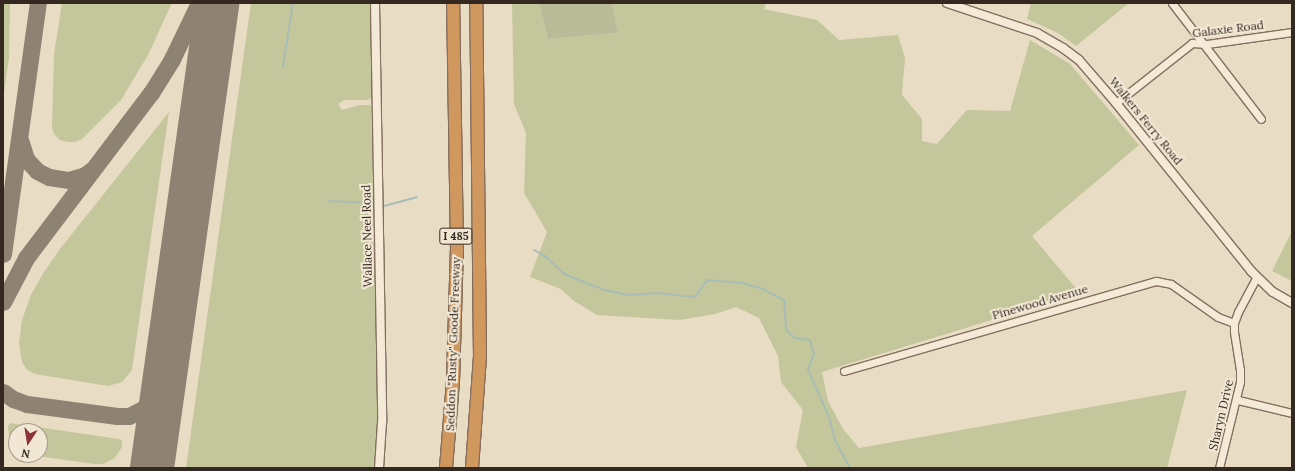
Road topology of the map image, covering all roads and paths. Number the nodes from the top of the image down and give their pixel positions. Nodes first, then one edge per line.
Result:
1 (375, 3) edge
2 (453, 3) edge
3 (476, 3) edge
4 (947, 3) edge
5 (1172, 3) edge
6 (1292, 32) edge
7 (1203, 43) junction
8 (1116, 103) junction
9 (1261, 119) dead end
10 (1257, 277) junction
11 (1292, 303) edge
12 (1234, 323) junction
13 (844, 370) dead end
14 (1238, 400) junction
15 (1292, 414) edge
16 (379, 468) edge
17 (446, 468) edge
18 (472, 468) edge
19 (1220, 468) edge

1 - 16 street, Wallace Neel Road
2 - 17 highway, Seddon "Rusty" Goode Freeway / I 485
3 - 18 highway, Seddon "Rusty" Goode Freeway / I 485
4 - 8 street, Walkers Ferry Road
5 - 7 street
6 - 7 street, Galaxie Road
7 - 8 street, Galaxie Road
7 - 9 street
8 - 10 street, Walkers Ferry Road
10 - 11 street, Walkers Ferry Road
10 - 12 street, Sharyn Drive
12 - 13 street, Pinewood Avenue
12 - 14 street, Sharyn Drive
14 - 15 street
14 - 19 street, Sharyn Drive

